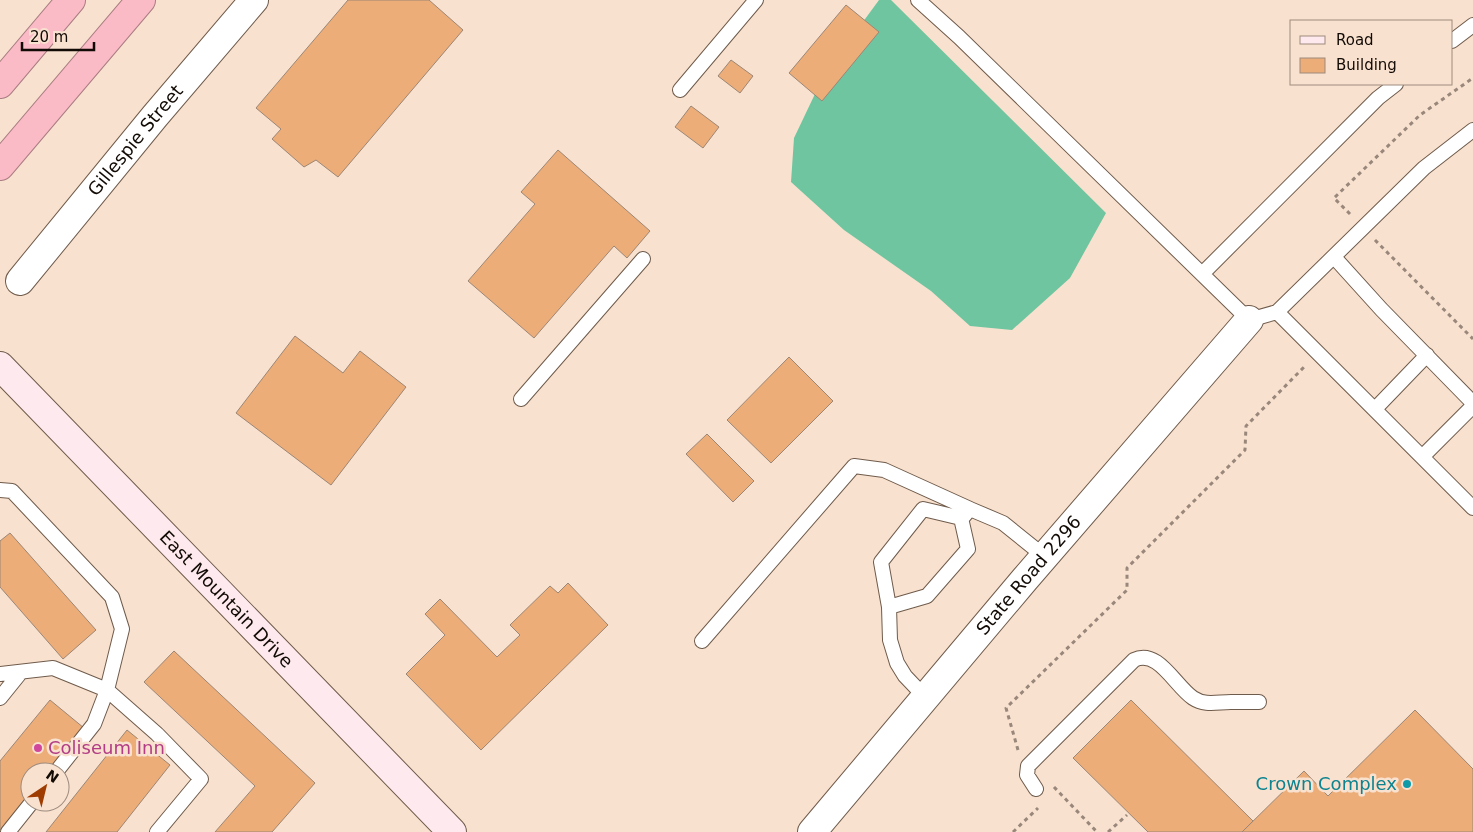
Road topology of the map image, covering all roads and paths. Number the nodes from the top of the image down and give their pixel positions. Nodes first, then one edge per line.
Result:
1 (70, 0) edge
2 (141, 0) edge
3 (254, 0) edge
4 (756, 0) edge
5 (918, 0) edge
6 (1473, 25) edge
7 (1453, 40) edge
8 (0, 84) edge
9 (1395, 85) edge
10 (680, 90) dead end
11 (1473, 130) edge
12 (0, 166) edge
13 (1334, 257) junction
14 (643, 259) dead end
15 (1202, 274) junction
16 (20, 281) dead end
17 (1277, 312) junction
18 (1249, 320) junction
19 (1318, 352) junction
20 (1427, 355) junction
21 (0, 366) edge
22 (521, 399) dead end
23 (1473, 404) edge
24 (1375, 409) junction
25 (1422, 457) junction
26 (0, 490) edge
27 (1473, 508) edge
28 (966, 514) junction
29 (1044, 556) junction
30 (889, 607) junction
31 (702, 640) dead end
32 (21, 672) junction
33 (0, 674) edge
34 (107, 690) junction
35 (925, 697) junction
36 (0, 698) edge
37 (1259, 702) dead end
38 (64, 762) edge
39 (1031, 763) junction
40 (1036, 789) dead end
41 (1057, 790) junction
42 (1052, 795) dead end
43 (1040, 806) dead end
44 (24, 812) edge
45 (1127, 815) dead end
46 (822, 828) edge
47 (8, 832) edge
48 (157, 832) edge
49 (452, 832) edge
50 (1013, 832) edge
51 (1097, 832) edge
52 (1108, 832) edge

1 - 8 highway
2 - 12 highway
3 - 16 street, Gillespie Street
4 - 10 lane
5 - 15 lane
6 - 7 lane
9 - 15 lane
11 - 13 lane
13 - 17 lane
13 - 20 lane
14 - 22 lane
15 - 18 lane
17 - 18 lane
17 - 19 lane
18 - 29 street, State Road 2296
19 - 24 lane
19 - 39 path
20 - 23 lane
20 - 24 lane
21 - 49 street, East Mountain Drive
23 - 25 lane
24 - 25 lane
25 - 27 lane
26 - 34 lane
28 - 29 lane
28 - 30 lane
28 - 30 lane
28 - 31 lane
29 - 35 street, State Road 2296
30 - 35 lane
32 - 33 lane
32 - 34 lane
32 - 36 lane
34 - 38 lane
34 - 48 lane
35 - 46 street, State Road 2296
37 - 39 lane
39 - 40 lane
39 - 41 path
41 - 42 path
41 - 51 path
43 - 50 path
44 - 47 lane
45 - 52 path

